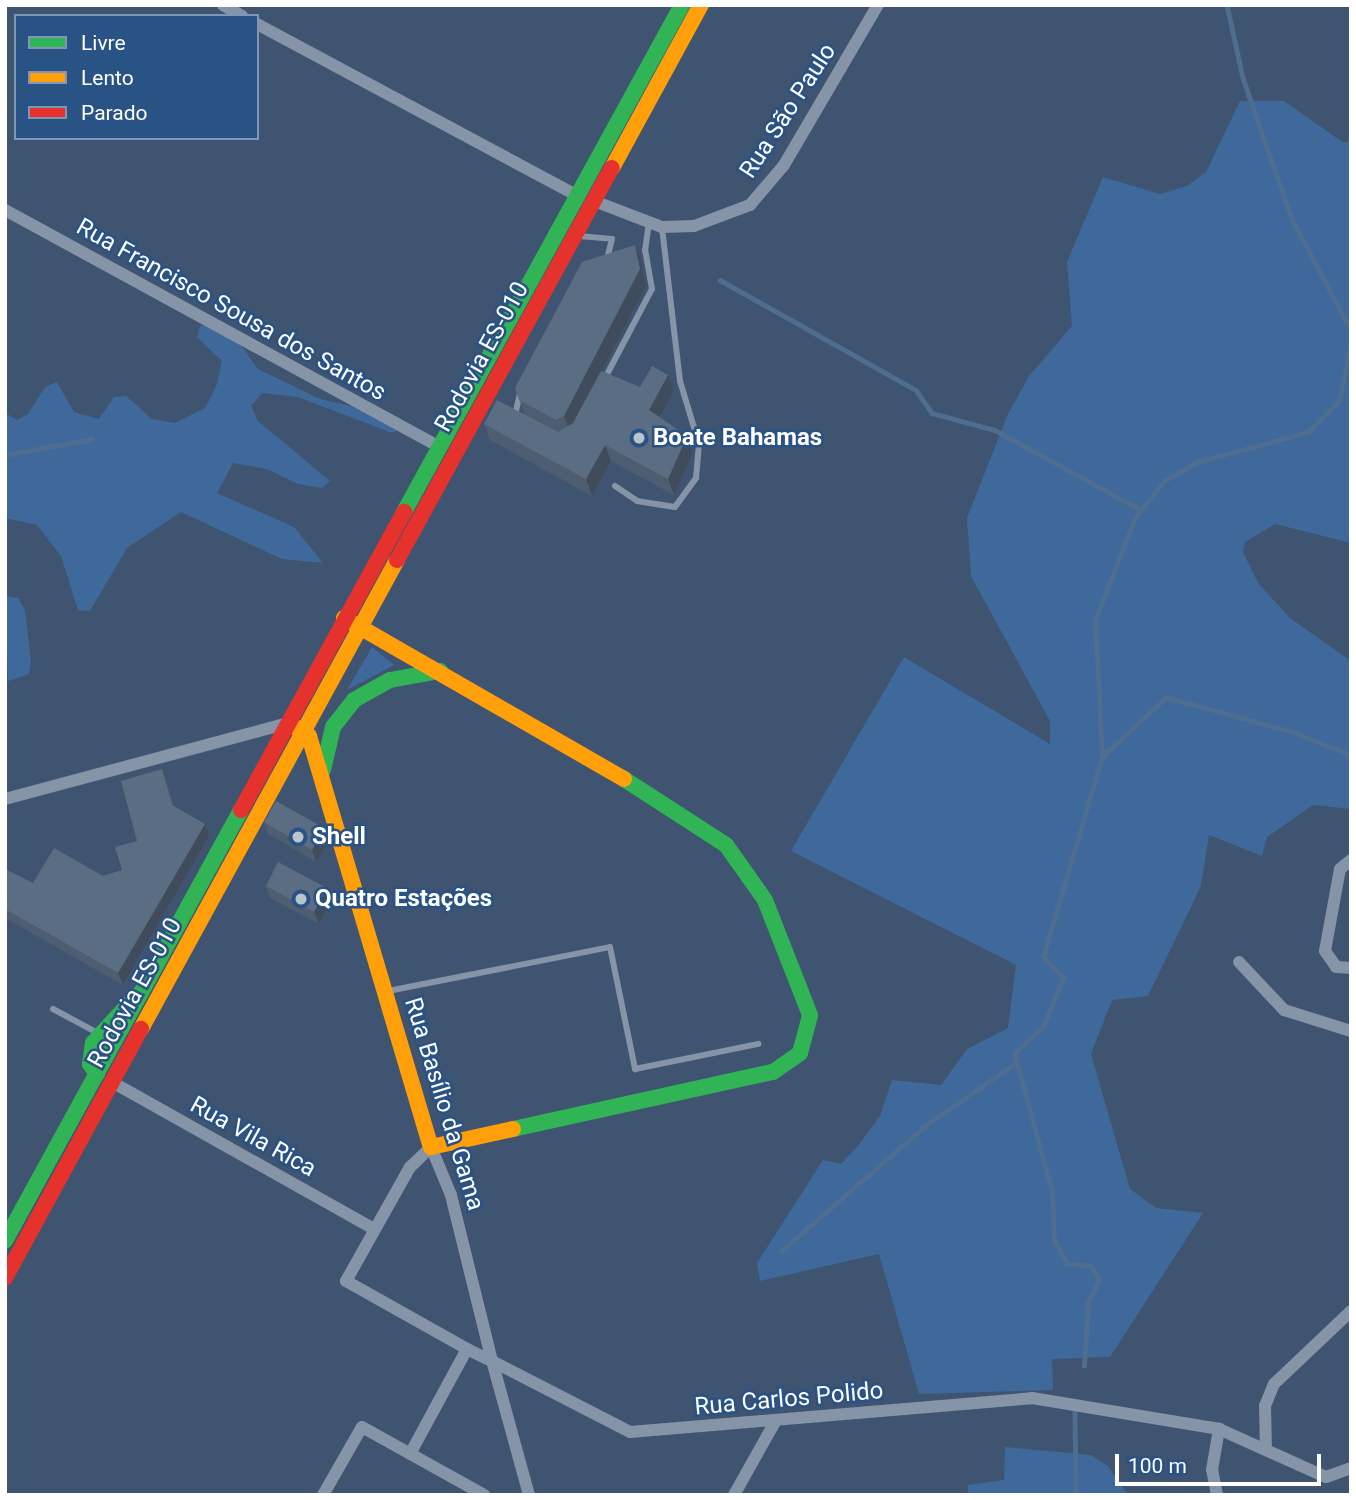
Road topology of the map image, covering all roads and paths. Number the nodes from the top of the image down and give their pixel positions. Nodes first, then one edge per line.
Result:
1 (223, 5) edge
2 (682, 5) edge
3 (701, 5) edge
4 (877, 6) edge
5 (239, 14) edge
6 (259, 25) edge
7 (576, 195) junction
8 (594, 201) junction
9 (5, 210) edge
10 (656, 226) junction
11 (573, 240) junction
12 (600, 267) edge
13 (526, 381) edge
14 (600, 388) edge
15 (529, 425) edge
16 (438, 446) junction
17 (615, 486) dead end
18 (351, 622) junction
19 (440, 671) junction
20 (289, 723) junction
21 (304, 730) junction
22 (322, 780) junction
23 (5, 800) edge
24 (1351, 860) edge
25 (1239, 962) dead end
26 (1351, 968) edge
27 (146, 986) junction
28 (385, 992) junction
29 (53, 1009) dead end
30 (1351, 1031) edge
31 (98, 1033) junction
32 (758, 1044) dead end
33 (104, 1078) junction
34 (431, 1147) junction
35 (374, 1229) junction
36 (5, 1241) edge
37 (5, 1278) edge
38 (1351, 1311) edge
39 (467, 1349) junction
40 (492, 1361) junction
41 (775, 1422) junction
42 (1219, 1429) junction
43 (1266, 1450) junction
44 (410, 1454) junction
45 (1351, 1468) edge
46 (461, 1489) edge
47 (323, 1495) edge
48 (484, 1495) edge
49 (530, 1495) edge
50 (734, 1495) edge
51 (1217, 1495) edge

1 - 5 street
2 - 7 main road, Rodovia ES-010
3 - 8 main road, Rodovia ES-010
4 - 10 street, Rua São Paulo
6 - 7 street
7 - 16 main road, Rodovia ES-010
8 - 10 street
8 - 11 main road, Rodovia ES-010
9 - 16 street, Rua Francisco Sousa dos Santos
10 - 14 lane
10 - 17 lane
11 - 12 lane
11 - 18 main road, Rodovia ES-010
13 - 15 lane
16 - 18 main road, Rodovia ES-010
18 - 19 main road
18 - 20 main road, Rodovia ES-010
18 - 21 main road, Rodovia ES-010
19 - 22 main road
19 - 34 main road
20 - 21 main road
20 - 23 street
20 - 27 main road, Rodovia ES-010
21 - 22 main road, Rua Basílio da Gama
21 - 33 main road, Rodovia ES-010
22 - 28 main road, Rua Basílio da Gama
24 - 26 street
25 - 30 street
27 - 31 main road
27 - 33 main road, Rodovia ES-010
28 - 32 lane
28 - 34 main road, Rua Basílio da Gama
29 - 31 lane
31 - 33 main road
33 - 35 street, Rua Vila Rica
33 - 36 main road, Rodovia ES-010
33 - 37 main road, Rodovia ES-010
34 - 35 street
34 - 40 street, Rua Basílio da Gama
35 - 39 street, Rua Carlos Polido
38 - 43 street
39 - 40 street, Rua Carlos Polido
39 - 44 street
40 - 41 street, Rua Carlos Polido
40 - 49 street, Rua Basílio da Gama
41 - 42 street, Rua Carlos Polido
41 - 50 street
42 - 43 street, Rua Carlos Polido
42 - 51 street
43 - 45 street, Rua Carlos Polido
44 - 46 street
44 - 47 street
46 - 48 street

